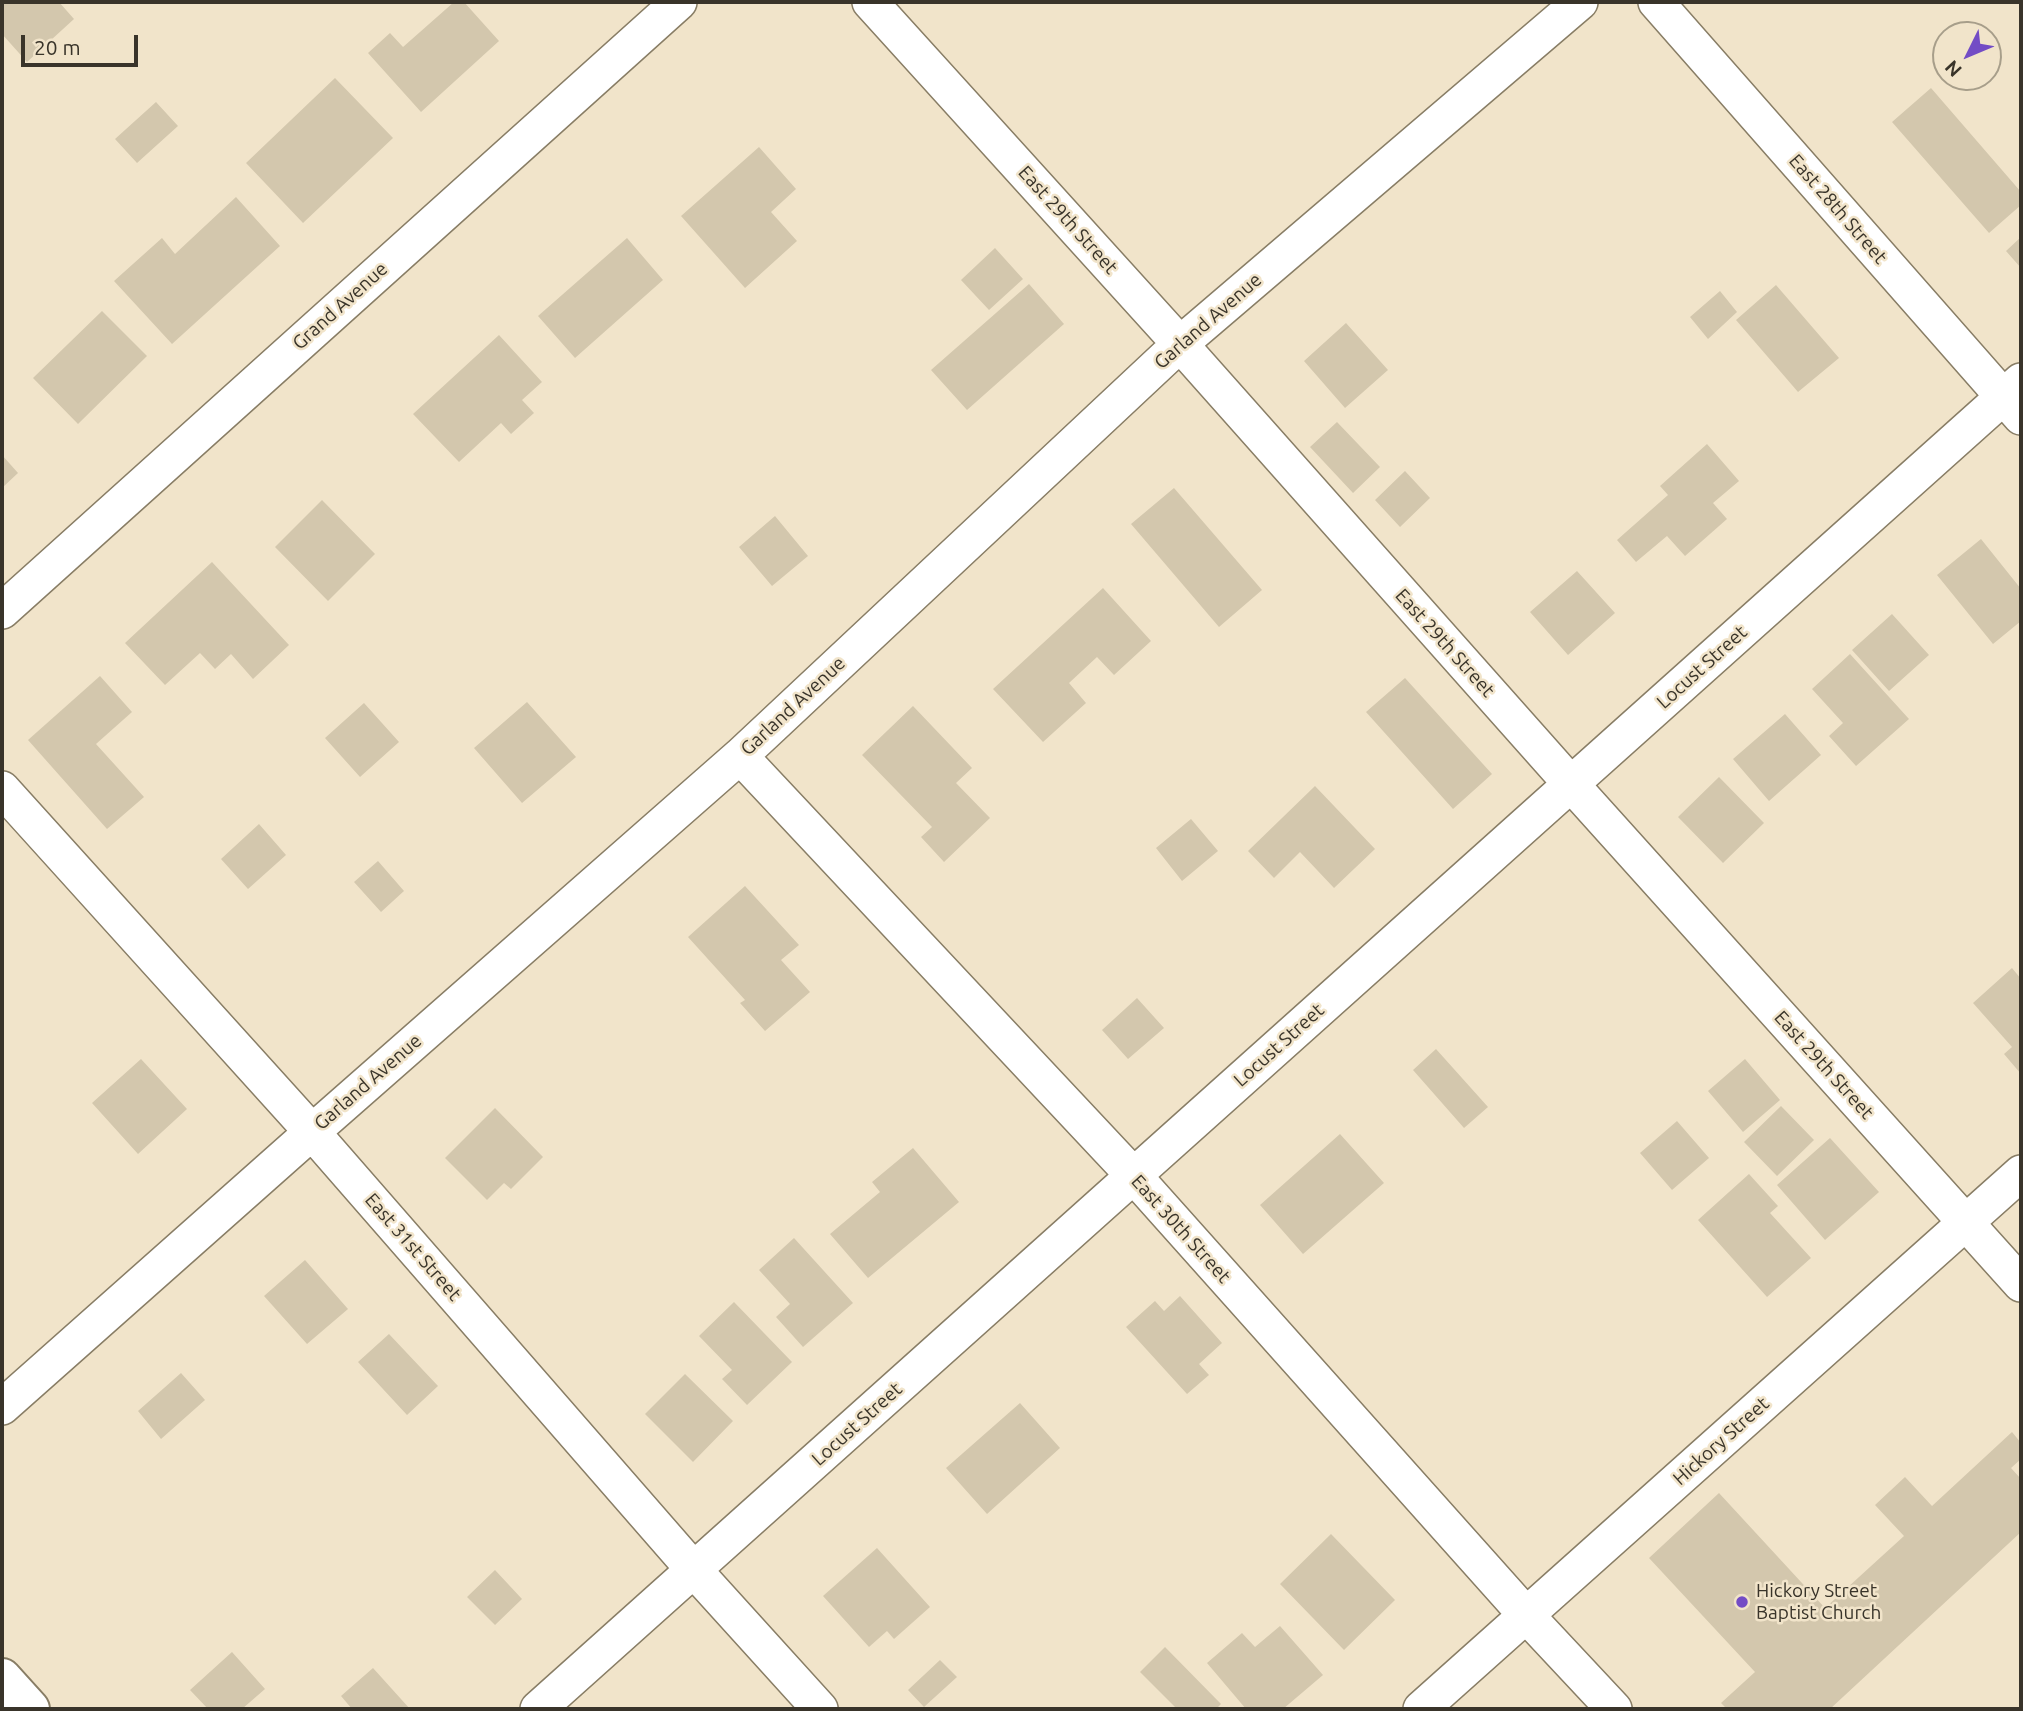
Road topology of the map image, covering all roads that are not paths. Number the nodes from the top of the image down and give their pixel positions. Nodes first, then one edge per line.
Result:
1 (679, 2) edge
2 (870, 2) edge
3 (1580, 2) edge
4 (1656, 2) edge
5 (1180, 344) junction
6 (2015, 399) edge
7 (2, 611) edge
8 (740, 756) junction
9 (1571, 785) junction
10 (2, 789) edge
11 (312, 1132) junction
12 (2021, 1173) edge
13 (1134, 1176) junction
14 (1966, 1221) junction
15 (2021, 1284) edge
16 (2, 1408) edge
17 (694, 1570) junction
18 (1527, 1616) junction
19 (2, 1678) edge
20 (30, 1709) edge
21 (538, 1709) edge
22 (820, 1709) edge
23 (1421, 1709) edge
24 (1614, 1709) edge

1 - 7 street, Grand Avenue
2 - 5 street, East 29th Street
3 - 5 street, Garland Avenue
4 - 6 street, East 28th Street
5 - 8 street, Garland Avenue
5 - 9 street, East 29th Street
6 - 9 street, Locust Street
8 - 11 street, Garland Avenue
8 - 13 street, East 30th Street
9 - 13 street, Locust Street
9 - 14 street, East 29th Street
10 - 11 street, East 31st Street
11 - 16 street, Garland Avenue
11 - 17 street, East 31st Street
12 - 14 street, Hickory Street
13 - 17 street, Locust Street
13 - 18 street, East 30th Street
14 - 15 street, East 29th Street
14 - 18 street, Hickory Street
17 - 21 street, Locust Street
17 - 22 street, East 31st Street
18 - 23 street, Hickory Street
18 - 24 street, East 30th Street
19 - 20 street

